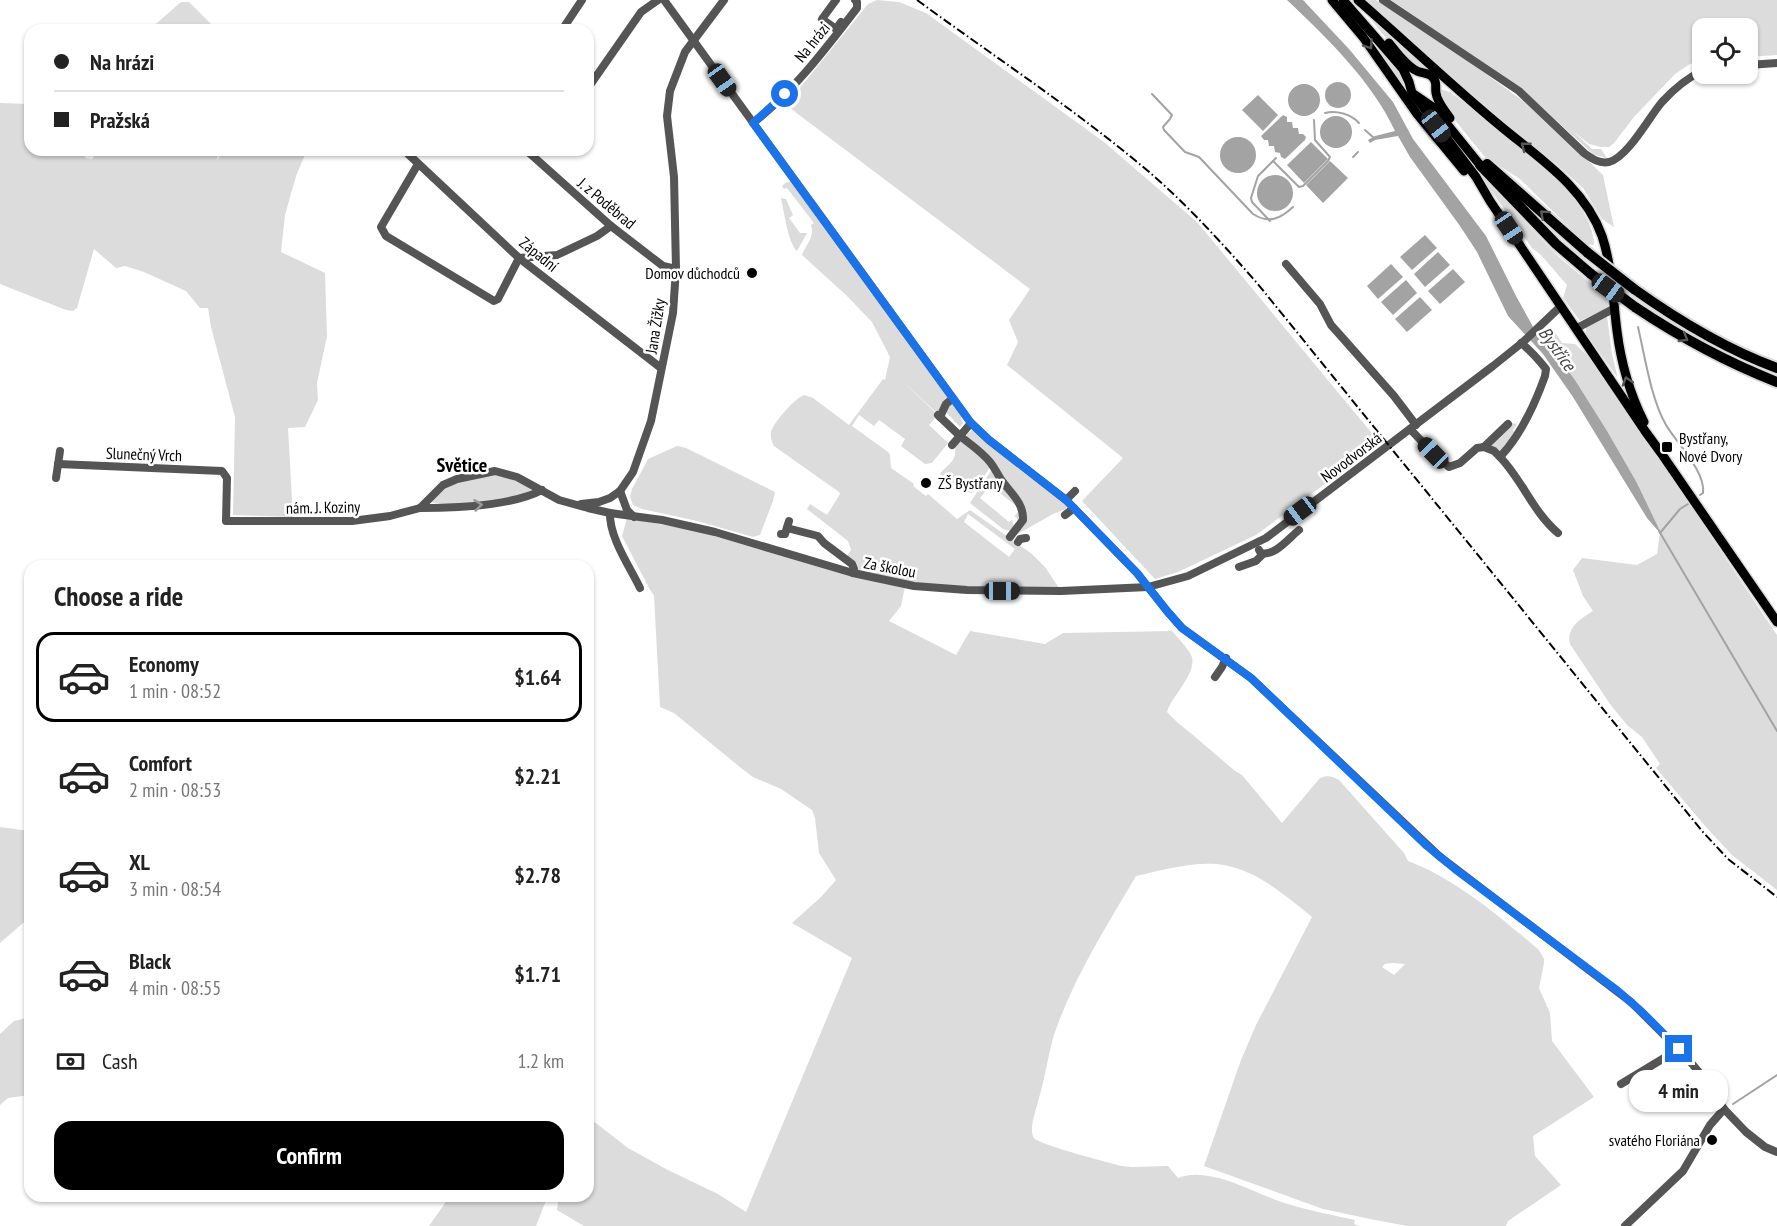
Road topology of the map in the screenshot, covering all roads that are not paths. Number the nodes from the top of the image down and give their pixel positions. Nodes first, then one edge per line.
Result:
1 (582, 0) edge
2 (658, 0) edge
3 (664, 0) edge
4 (724, 0) edge
5 (836, 0) edge
6 (851, 0) edge
7 (1332, 0) edge
8 (1343, 0) edge
9 (1349, 0) edge
10 (1358, 0) edge
11 (1383, 0) edge
12 (566, 24) edge
13 (693, 40) junction
14 (1777, 63) edge
15 (1758, 64) edge
16 (1419, 72) junction
17 (1692, 78) edge
18 (594, 79) edge
19 (1410, 82) junction
20 (1435, 87) junction
21 (1418, 97) junction
22 (753, 123) junction
23 (1498, 124) junction
24 (410, 156) edge
25 (533, 156) edge
26 (1482, 163) junction
27 (418, 164) junction
28 (1490, 201) junction
29 (611, 226) junction
30 (519, 258) junction
31 (1286, 264) dead end
32 (676, 269) junction
33 (1561, 306) junction
34 (1615, 308) junction
35 (1577, 328) junction
36 (1523, 342) junction
37 (662, 368) junction
38 (1777, 368) edge
39 (1777, 382) edge
40 (952, 399) junction
41 (971, 423) junction
42 (1508, 424) dead end
43 (1413, 427) junction
44 (960, 436) junction
45 (952, 446) dead end
46 (1484, 447) junction
47 (60, 451) dead end
48 (1661, 453) junction
49 (1500, 456) junction
50 (58, 464) junction
51 (56, 478) dead end
52 (542, 490) junction
53 (620, 491) junction
54 (1075, 491) dead end
55 (1066, 500) junction
56 (572, 503) junction
57 (420, 508) junction
58 (1074, 508) junction
59 (610, 513) junction
60 (1065, 514) dead end
61 (634, 517) junction
62 (1014, 517) dead end
63 (226, 521) joint
64 (786, 528) dead end
65 (1299, 530) dead end
66 (1558, 533) dead end
67 (1015, 536) junction
68 (1026, 538) dead end
69 (1255, 543) junction
70 (1261, 553) junction
71 (1239, 567) dead end
72 (853, 573) junction
73 (1148, 587) junction
74 (640, 588) dead end
75 (1777, 622) edge
76 (1226, 658) junction
77 (1215, 677) dead end
78 (1679, 1049) junction
79 (1621, 1084) dead end
80 (1724, 1109) junction
81 (1777, 1152) edge
82 (1625, 1226) edge

1 - 12 street
2 - 18 street
3 - 13 street
4 - 13 street, Jana Žižky
5 - 6 street
6 - 22 street, Na hrázi
7 -> 28 main road
8 - 19 main road
9 - 16 main road
10 - 23 main road
11 - 17 street
13 - 22 street
13 - 32 street, Jana Žižky
14 - 15 street
16 - 19 main road
16 - 20 main road
19 - 21 main road
20 - 21 main road
20 - 23 main road
20 - 26 main road
21 - 26 main road
21 - 28 main road
22 - 40 street
34 -> 23 main road
24 - 27 street, Západní
25 - 29 street, J. z Poděbrad
38 -> 26 highway, bridge
26 -> 39 highway, bridge
27 - 30 street, Západní
27 - 30 street
28 - 33 main road
29 - 30 street
29 - 32 street, J. z Poděbrad
30 - 37 street, Západní
31 - 43 street
32 - 37 street, Jana Žižky
33 - 35 main road
33 - 36 street, Novodvorská
34 - 35 street
48 -> 34 main road
35 - 48 main road
36 - 43 street, Novodvorská
36 - 49 street
37 - 53 street, Jana Žižky
40 - 41 street
40 - 44 street
41 - 44 street
41 - 55 street
42 - 46 street
43 - 46 street
43 - 69 street, Novodvorská
44 - 45 street
44 - 67 street
46 - 49 street
47 - 50 street
48 - 75 main road
49 - 66 street
50 - 51 street
50 - 63 street, Slunečný Vrch
52 - 56 street
57 -> 52 street, nám. J. Koziny
52 - 57 street
53 - 56 street
53 - 61 street
54 - 55 street
55 - 58 street
56 - 59 street, Za školou
57 - 63 street, nám. J. Koziny
58 - 60 street
58 - 73 street
59 - 61 street, Za školou
59 - 74 street
61 - 72 street, Za školou
62 - 67 street
64 - 72 street
65 - 70 street
67 - 68 street
69 - 70 street
69 - 73 street, Novodvorská
70 - 71 street
72 - 73 street, Za školou
73 - 76 street
76 - 77 street
76 - 78 street
78 - 79 street
78 - 80 street
80 - 81 street
80 - 82 street

